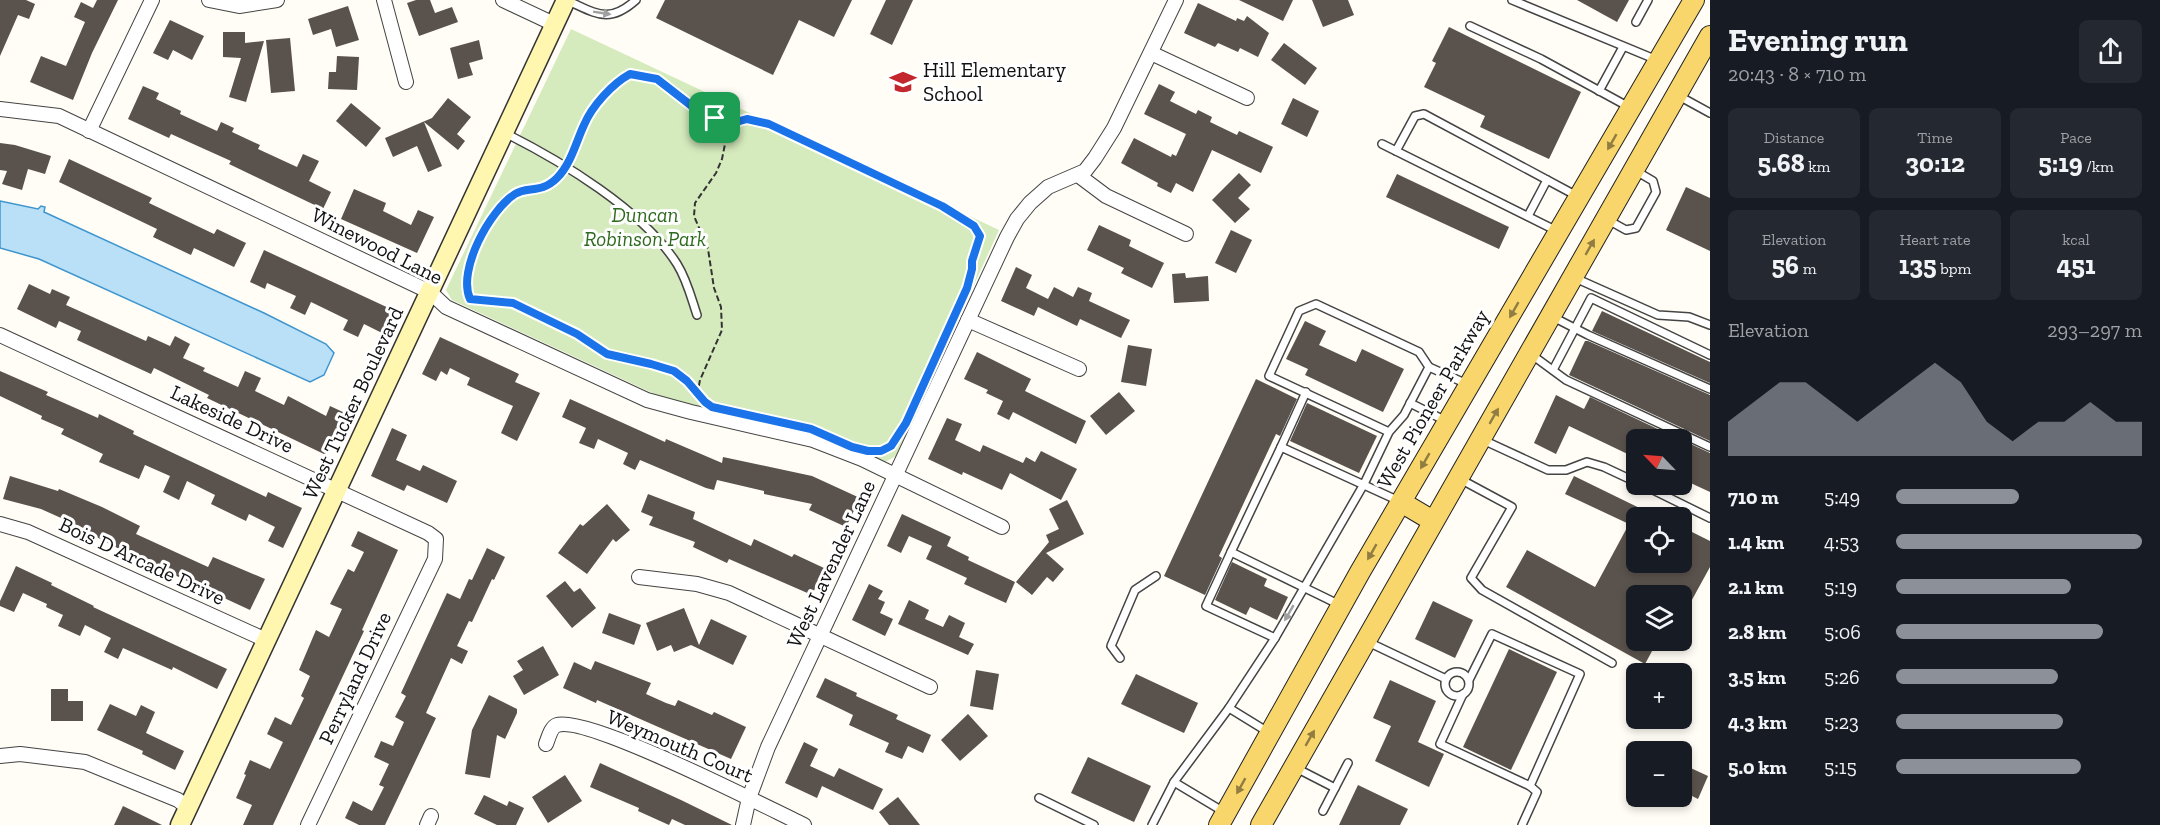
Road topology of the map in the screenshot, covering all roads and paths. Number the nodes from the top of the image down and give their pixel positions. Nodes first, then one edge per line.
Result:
1 (152, 0) edge
2 (209, 0) edge
3 (277, 0) edge
4 (384, 0) edge
5 (503, 0) edge
6 (566, 0) edge
7 (636, 0) edge
8 (1176, 0) edge
9 (1512, 0) edge
10 (1648, 0) edge
11 (1692, 1) edge
12 (1636, 22) dead end
13 (554, 24) junction
14 (1470, 26) dead end
15 (1710, 37) edge
16 (1623, 47) junction
17 (1151, 53) junction
18 (1659, 61) junction
19 (406, 82) dead end
20 (1599, 91) junction
21 (1677, 95) junction
22 (1247, 98) dead end
23 (0, 109) edge
24 (1632, 109) junction
25 (1710, 113) edge
26 (729, 124) junction
27 (89, 131) junction
28 (504, 133) junction
29 (1382, 144) dead end
30 (1396, 151) junction
31 (565, 165) junction
32 (1634, 170) junction
33 (1078, 175) junction
34 (1547, 180) junction
35 (1580, 197) junction
36 (1528, 216) junction
37 (1606, 219) junction
38 (1560, 232) junction
39 (1186, 234) dead end
40 (1573, 277) junction
41 (430, 292) junction
42 (963, 298) dead end
43 (697, 315) dead end
44 (1551, 316) junction
45 (968, 320) junction
46 (1710, 325) edge
47 (1575, 328) junction
48 (0, 335) edge
49 (1530, 353) junction
50 (1710, 355) edge
51 (1429, 367) junction
52 (1079, 369) dead end
53 (1553, 370) junction
54 (1469, 385) junction
55 (1710, 389) edge
56 (1306, 393) junction
57 (700, 395) junction
58 (1410, 404) junction
59 (712, 407) dead end
60 (1448, 422) junction
61 (1389, 432) junction
62 (898, 437) dead end
63 (1480, 439) junction
64 (1281, 447) junction
65 (1710, 447) edge
66 (874, 451) dead end
67 (895, 475) junction
68 (1458, 477) junction
69 (1626, 477) edge
70 (1364, 484) junction
71 (337, 490) junction
72 (1663, 495) edge
73 (1401, 502) junction
74 (1710, 518) edge
75 (1433, 521) junction
76 (0, 524) edge
77 (1002, 527) dead end
78 (436, 548) joint
79 (1231, 552) junction
80 (1155, 576) dead end
81 (639, 577) dead end
82 (1304, 588) junction
83 (1341, 606) junction
84 (821, 636) junction
85 (1275, 638) junction
86 (266, 640) junction
87 (1365, 641) junction
88 (1120, 658) dead end
89 (1612, 663) dead end
90 (1446, 679) junction
91 (1469, 680) junction
92 (930, 687) dead end
93 (1463, 694) junction
94 (1229, 708) junction
95 (1270, 734) junction
96 (546, 744) dead end
97 (0, 756) edge
98 (1348, 763) dead end
99 (1294, 767) junction
100 (1174, 782) junction
101 (1530, 786) junction
102 (1335, 788) junction
103 (749, 798) junction
104 (1040, 798) dead end
105 (188, 808) junction
106 (1323, 811) dead end
107 (1222, 819) edge
108 (180, 825) edge
109 (308, 825) edge
110 (743, 825) edge
111 (804, 825) edge
112 (1094, 825) edge
113 (1152, 825) edge
114 (1261, 825) edge
115 (1522, 825) edge

1 - 27 street
2 - 3 street
4 - 19 street
5 - 13 street
6 -> 7 lane
6 - 13 street, West Tucker Boulevard
8 - 17 street, West Lavender Lane
9 - 16 lane
10 - 12 lane
11 - 18 main road, West Pioneer Parkway
13 - 28 street, West Tucker Boulevard
14 - 20 lane
15 - 21 main road
16 - 18 lane
16 - 20 lane
17 - 22 street
17 - 33 street, West Lavender Lane
18 - 24 main road, West Pioneer Parkway
20 - 24 lane
21 - 25 lane
21 - 32 main road
23 - 27 street, Winewood Lane
24 -> 35 main road, West Pioneer Parkway
26 - 31 path
26 - 42 path
26 - 57 path
27 - 41 street, Winewood Lane
28 - 31 lane
28 - 41 street, West Tucker Boulevard
29 - 30 lane
30 - 34 lane
30 - 36 lane
31 - 43 lane
31 - 57 path
32 - 37 main road
32 - 37 lane
33 - 39 street
33 - 45 street, West Lavender Lane
34 - 35 lane
34 - 36 lane
35 - 38 main road, West Pioneer Parkway
36 - 38 lane
40 -> 37 main road
38 -> 54 main road, West Pioneer Parkway
40 - 44 main road
40 - 46 lane
41 - 67 street, Winewood Lane
41 - 71 street, West Tucker Boulevard
44 - 47 lane
44 - 49 main road
45 - 52 street
45 - 67 street, West Lavender Lane
47 - 50 lane
47 - 53 lane
47 - 55 lane
48 - 71 street, Lakeside Drive
49 - 53 lane
63 -> 49 main road
51 - 54 lane
51 - 56 lane
51 - 58 lane
53 - 65 lane
54 - 60 main road, West Pioneer Parkway
56 - 61 lane
56 - 64 lane
57 - 59 path
58 - 60 lane
58 - 61 lane
60 -> 73 main road, West Pioneer Parkway
61 - 70 lane
62 - 66 path
63 - 68 main road
63 - 69 lane
64 - 70 lane
64 - 79 lane
67 - 77 street, Winewood Lane
67 - 84 street, West Lavender Lane
68 - 75 main road
68 - 89 lane
70 - 73 lane
70 - 82 lane
71 - 78 street, Lakeside Drive
71 - 86 street, West Tucker Boulevard
72 - 74 lane
73 - 75 main road
73 -> 83 main road, West Pioneer Parkway
75 - 87 main road
76 - 86 street, Bois D Arcade Drive
78 - 109 street, Perryland Drive
79 - 82 lane
79 - 85 lane
80 - 88 lane
81 - 84 street
82 - 83 lane
82 -> 85 lane
83 - 95 main road, West Pioneer Parkway
84 - 92 street
84 - 103 street, West Lavender Lane
85 - 94 lane
86 - 105 street, West Tucker Boulevard
87 - 90 lane
99 -> 87 main road
90 - 91 lane
90 - 93 lane
91 - 93 lane
91 - 101 lane
93 - 101 lane
94 - 95 lane
94 - 100 lane
95 -> 107 main road, West Pioneer Parkway
96 - 103 street, Weymouth Court
97 - 105 street
98 - 102 lane
99 - 102 lane
99 - 114 main road
100 - 107 lane
100 - 113 lane
101 - 115 lane
102 - 106 lane
103 - 110 street, West Lavender Lane
103 - 111 street, Weymouth Court
104 - 112 lane
105 - 108 street, West Tucker Boulevard

